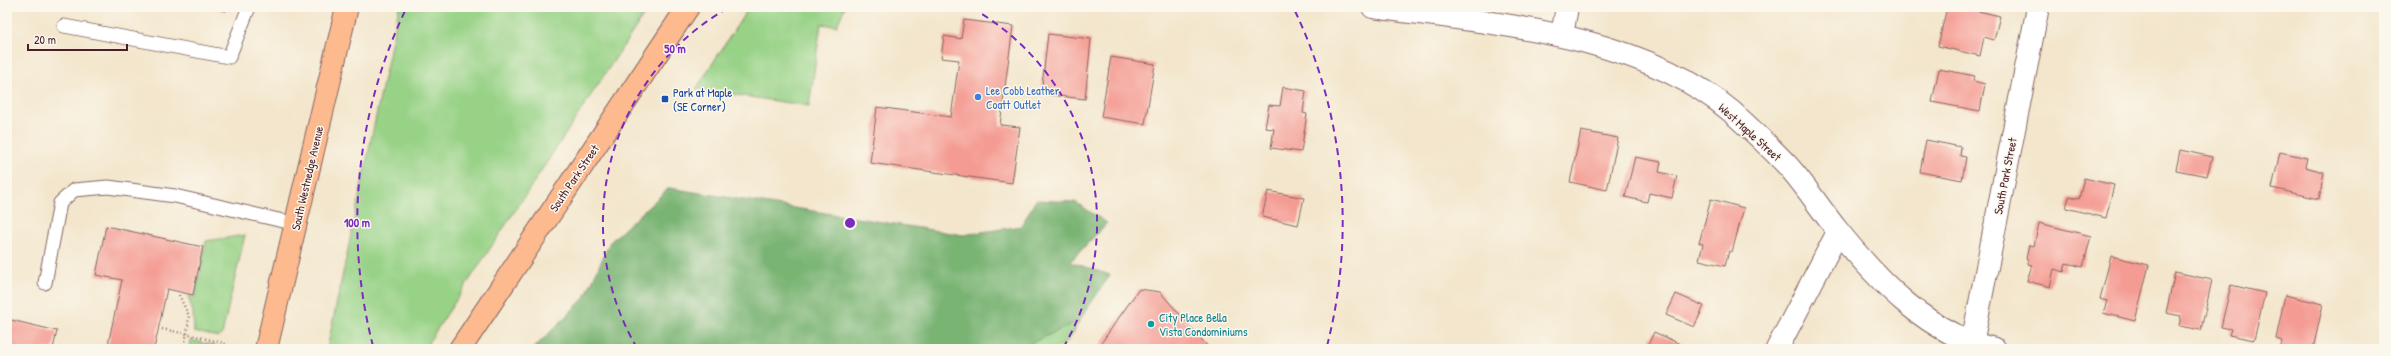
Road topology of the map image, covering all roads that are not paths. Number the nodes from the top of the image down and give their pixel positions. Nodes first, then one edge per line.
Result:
1 (249, 7) edge
2 (347, 7) edge
3 (688, 7) edge
4 (1373, 7) edge
5 (1567, 7) edge
6 (2038, 7) edge
7 (1398, 9) edge
8 (64, 26) dead end
9 (1562, 35) junction
10 (296, 224) junction
11 (1838, 232) junction
12 (45, 283) dead end
13 (1972, 344) junction
14 (266, 349) edge
15 (460, 349) edge
16 (1777, 349) edge
17 (1995, 349) edge

1 - 8 lane
2 - 10 main road, South Westnedge Avenue
3 - 15 main road, South Park Street
4 - 7 street, West Maple Street
5 - 9 street
6 - 13 street, South Park Street
7 - 9 street, West Maple Street
9 - 11 street, West Maple Street
10 - 12 lane
10 - 14 main road, South Westnedge Avenue
11 - 13 street, West Maple Street
11 - 16 street
13 - 17 street, West Maple Street

